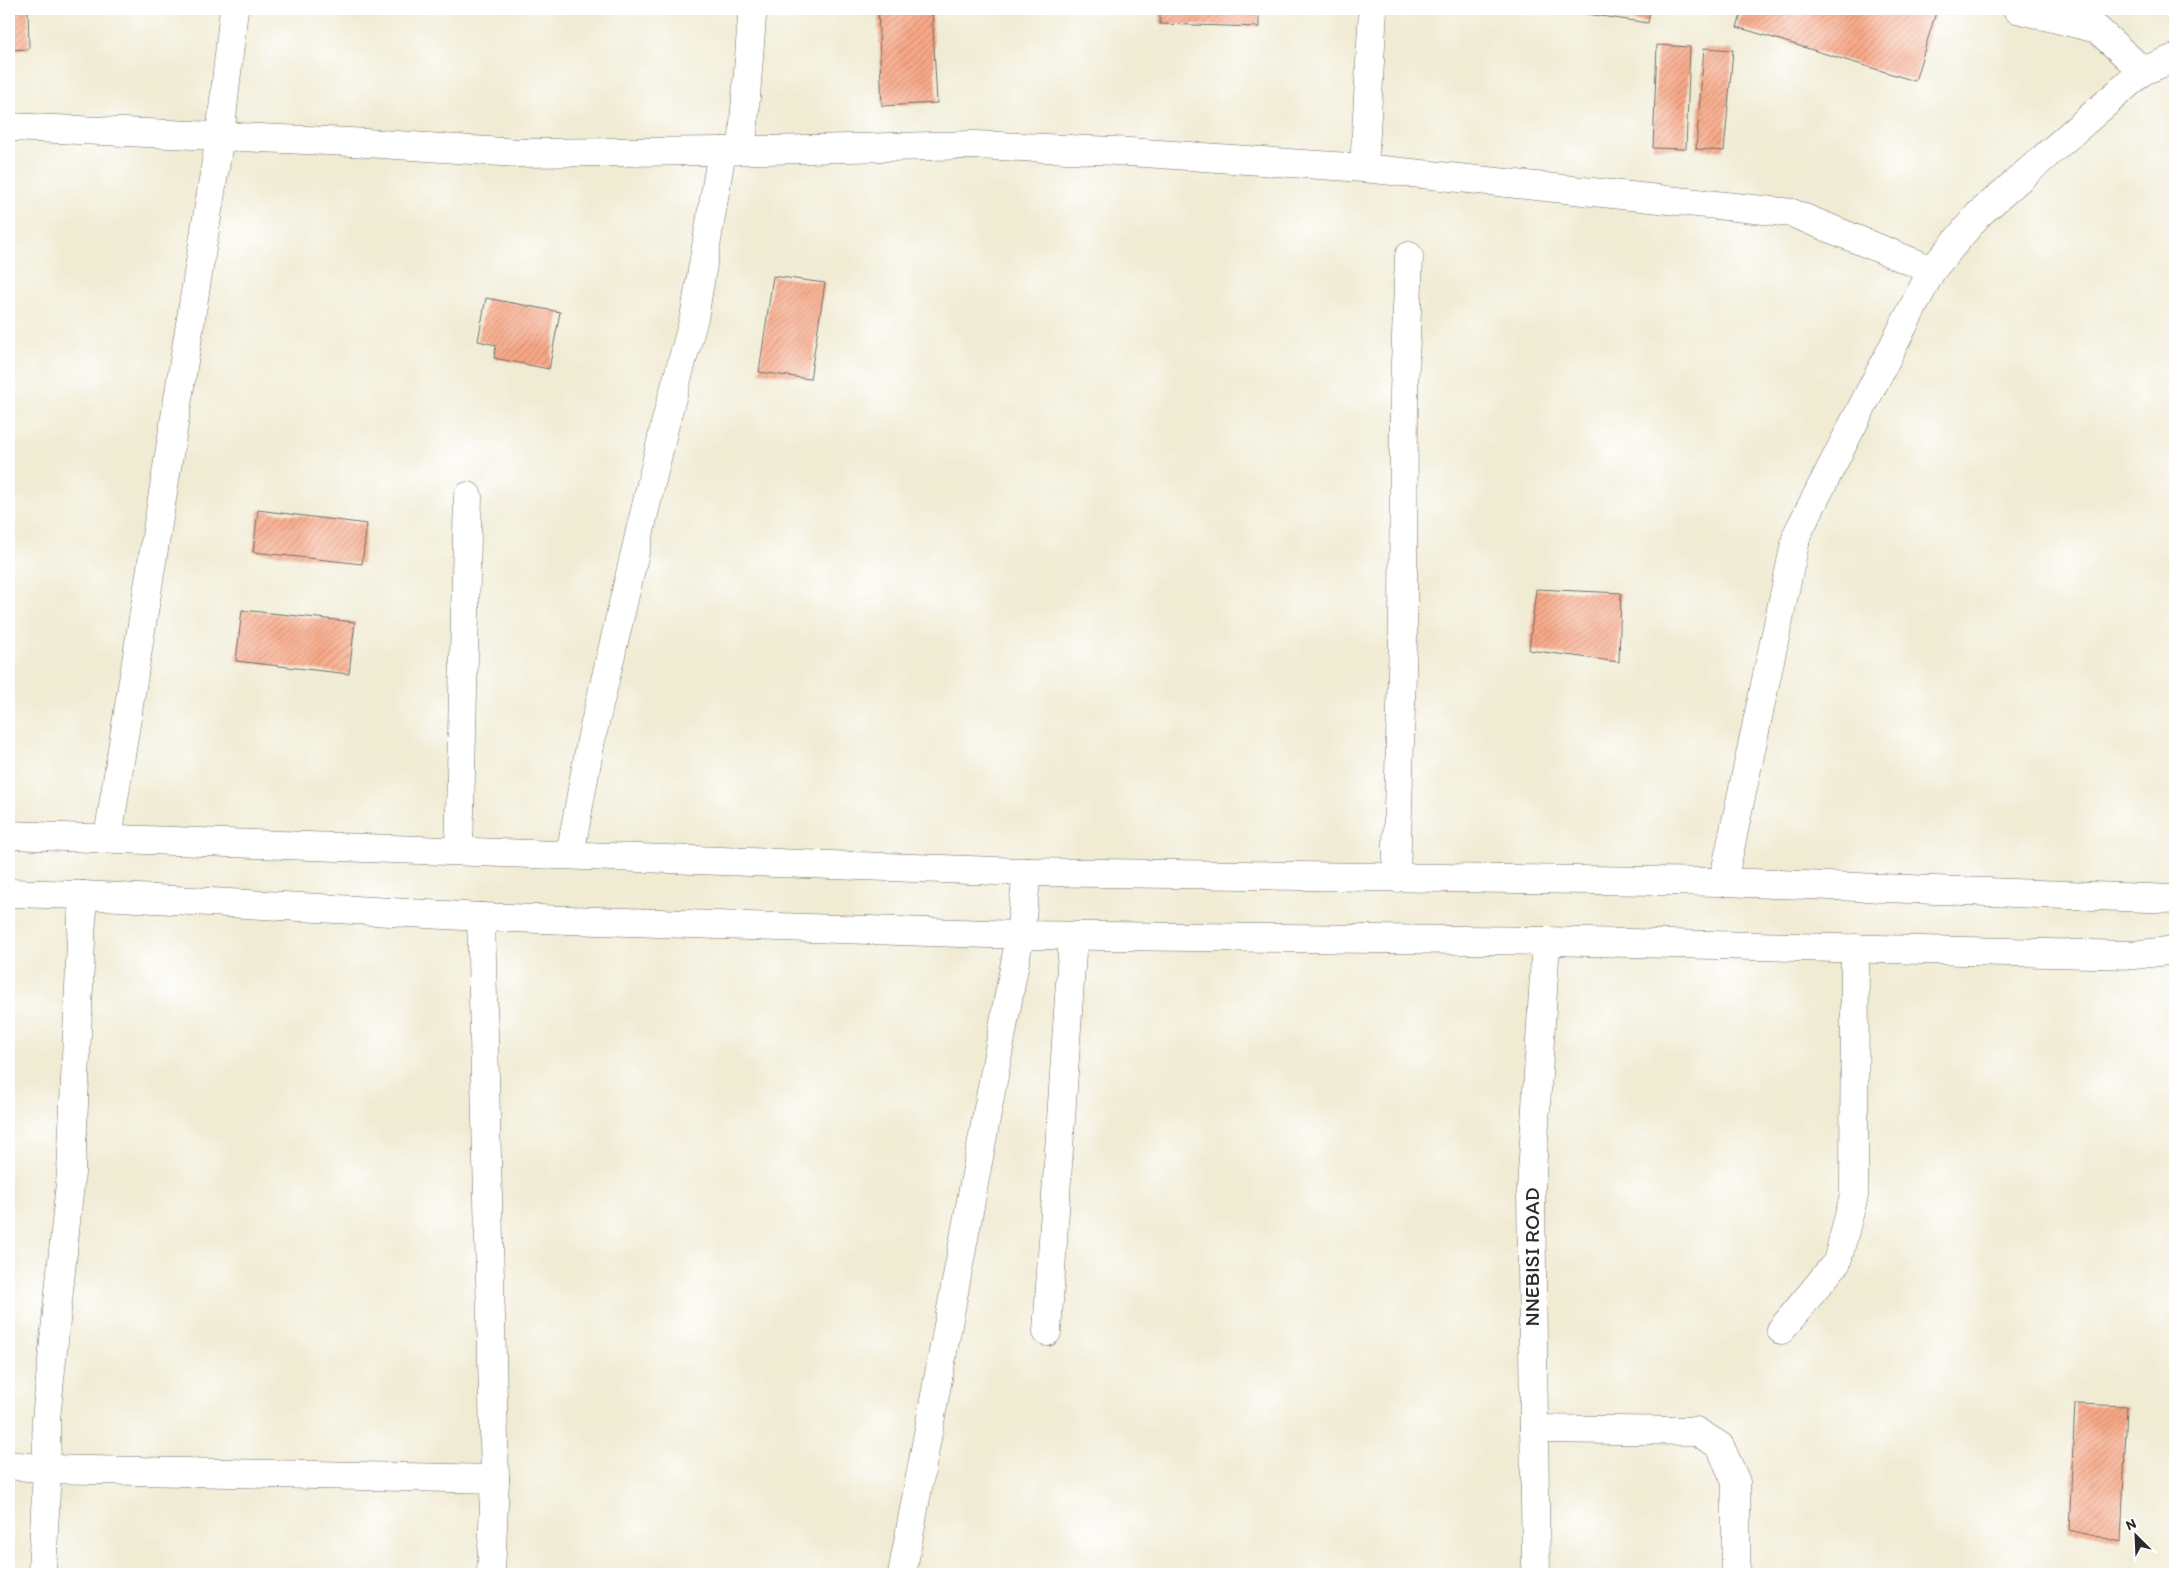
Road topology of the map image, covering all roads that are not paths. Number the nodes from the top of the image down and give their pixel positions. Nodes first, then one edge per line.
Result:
1 (234, 9) edge
2 (751, 9) edge
3 (1373, 9) edge
4 (2017, 9) edge
5 (2175, 58) edge
6 (2143, 71) junction
7 (9, 127) edge
8 (220, 136) junction
9 (732, 150) junction
10 (1364, 168) junction
11 (1409, 256) dead end
12 (1932, 270) junction
13 (468, 496) dead end
14 (9, 835) edge
15 (108, 838) junction
16 (459, 851) junction
17 (570, 855) junction
18 (1027, 872) junction
19 (1396, 878) junction
20 (1723, 882) junction
21 (9, 893) edge
22 (83, 895) junction
23 (2175, 899) edge
24 (480, 917) junction
25 (1020, 935) junction
26 (1073, 936) junction
27 (1546, 941) junction
28 (1855, 948) junction
29 (2175, 950) edge
30 (1782, 1330) dead end
31 (1047, 1332) dead end
32 (1534, 1429) junction
33 (9, 1464) edge
34 (47, 1469) junction
35 (495, 1479) junction
36 (42, 1574) edge
37 (491, 1574) edge
38 (902, 1574) edge
39 (1536, 1574) edge
40 (1736, 1574) edge

1 - 8 street
2 - 9 street
3 - 10 street
4 - 6 street
5 - 6 street
6 - 12 street
7 - 8 street
8 - 9 street
8 - 15 street
9 - 10 street
9 - 17 street
10 - 12 street
11 - 19 street
12 - 20 street
13 - 16 street
14 - 15 street
15 - 16 street
16 - 17 street
17 - 18 street
18 - 19 street
18 - 25 street
19 - 20 street
20 - 23 street
21 - 22 street
22 - 24 street
22 - 34 street
24 - 25 street
24 - 35 street
25 - 26 street
25 - 38 street
26 - 27 street
26 - 31 street
27 - 28 street
27 - 32 street, NNEBISI ROAD
28 - 29 street
28 - 30 street
32 - 39 street, NNEBISI ROAD
32 - 40 street
33 - 34 street
34 - 35 street
34 - 36 street
35 - 37 street

